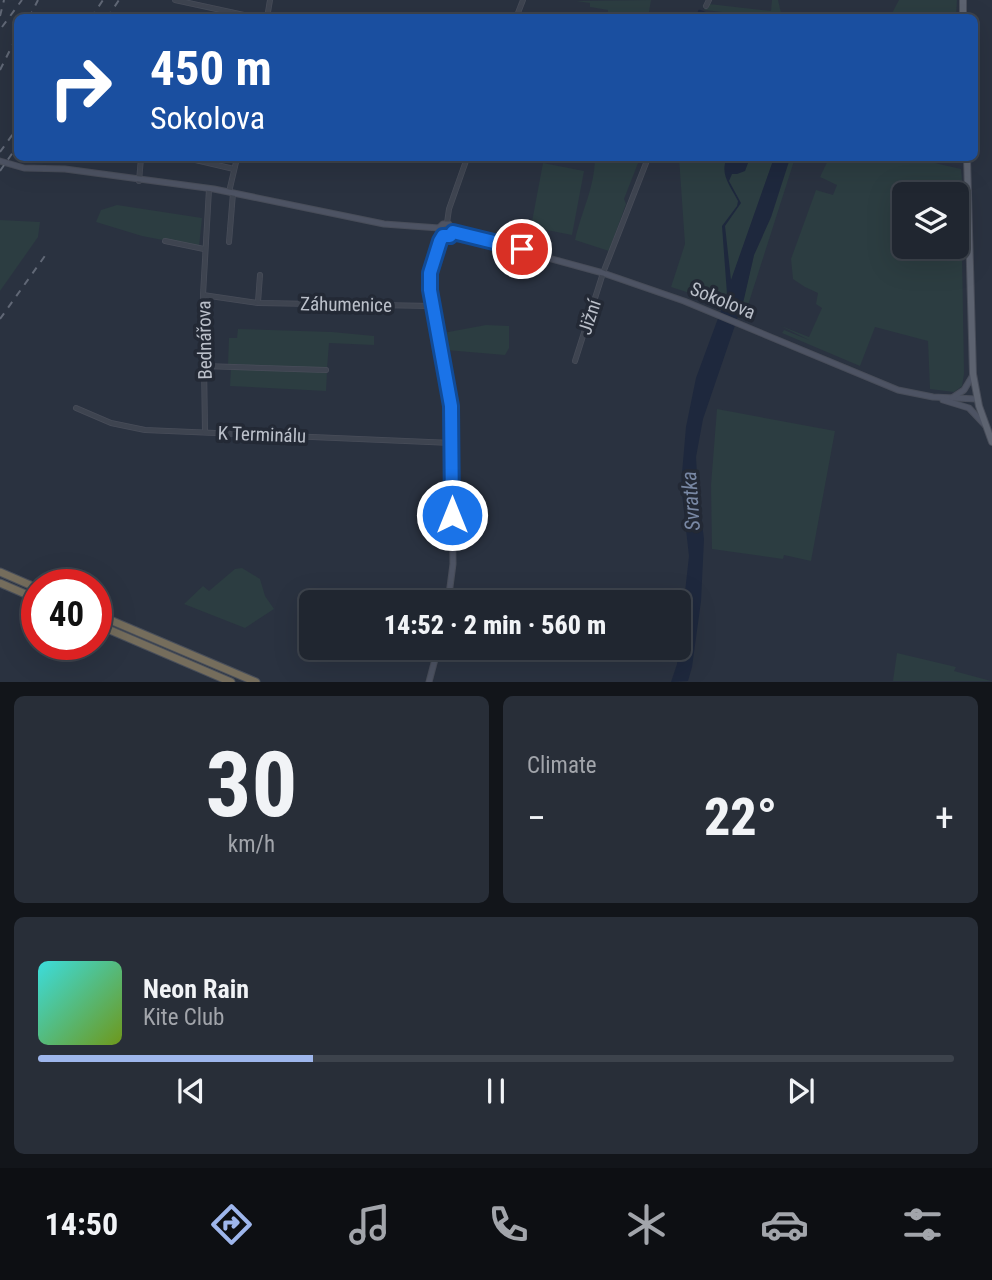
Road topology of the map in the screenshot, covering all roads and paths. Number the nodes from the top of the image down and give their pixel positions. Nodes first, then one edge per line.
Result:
1 (175, 0) edge
2 (709, 0) edge
3 (706, 6) dead end
4 (240, 14) edge
5 (0, 161) edge
6 (141, 161) edge
7 (200, 161) edge
8 (236, 161) edge
9 (466, 161) edge
10 (647, 161) edge
11 (967, 161) edge
12 (234, 169) junction
13 (139, 181) junction
14 (209, 189) junction
15 (231, 192) junction
16 (447, 223) junction
17 (439, 228) junction
18 (453, 232) junction
19 (443, 236) junction
20 (165, 241) dead end
21 (229, 242) dead end
22 (204, 249) junction
23 (603, 273) junction
24 (260, 275) dead end
25 (203, 295) junction
26 (258, 303) junction
27 (434, 306) junction
28 (575, 361) dead end
29 (204, 366) junction
30 (326, 370) dead end
31 (973, 374) junction
32 (933, 397) junction
33 (952, 398) junction
34 (977, 399) junction
35 (76, 408) dead end
36 (986, 426) junction
37 (205, 432) junction
38 (992, 442) edge
39 (452, 443) junction
40 (0, 572) edge
41 (21, 581) edge
42 (0, 583) edge
43 (450, 590) edge
44 (21, 592) edge
45 (112, 621) edge
46 (112, 631) edge
47 (435, 660) edge
48 (230, 681) edge
49 (256, 681) edge
50 (429, 681) edge

1 - 4 street
2 - 3 street
5 - 13 street
6 - 13 street
7 - 12 street
8 - 12 street
9 - 16 street
10 - 23 street, Jižní
11 - 31 main road
12 - 15 street
13 - 14 street
14 - 15 street
14 - 22 street, Bednářova
15 - 17 street
15 - 21 street
16 - 17 street
16 - 18 street
17 - 19 street
18 - 19 street
18 - 23 street, Sokolova
19 - 27 street
20 - 22 street
22 - 25 street, Bednářova
23 - 28 street, Jižní
23 - 32 street, Sokolova
24 - 26 street
25 - 26 street, Záhumenice
25 - 29 street, Bednářova
26 - 27 street, Záhumenice
27 - 39 street
29 - 30 street
29 - 37 street, Bednářova
31 - 33 street
31 - 34 main road
32 - 33 street, Sokolova
32 - 36 street
33 - 34 street, Sokolova
34 - 36 main road
35 - 37 street, K Terminálu
36 - 38 main road
37 - 39 street, K Terminálu
39 - 43 street
40 - 41 highway
42 - 44 highway
45 - 49 highway
46 - 48 highway
47 - 50 street

